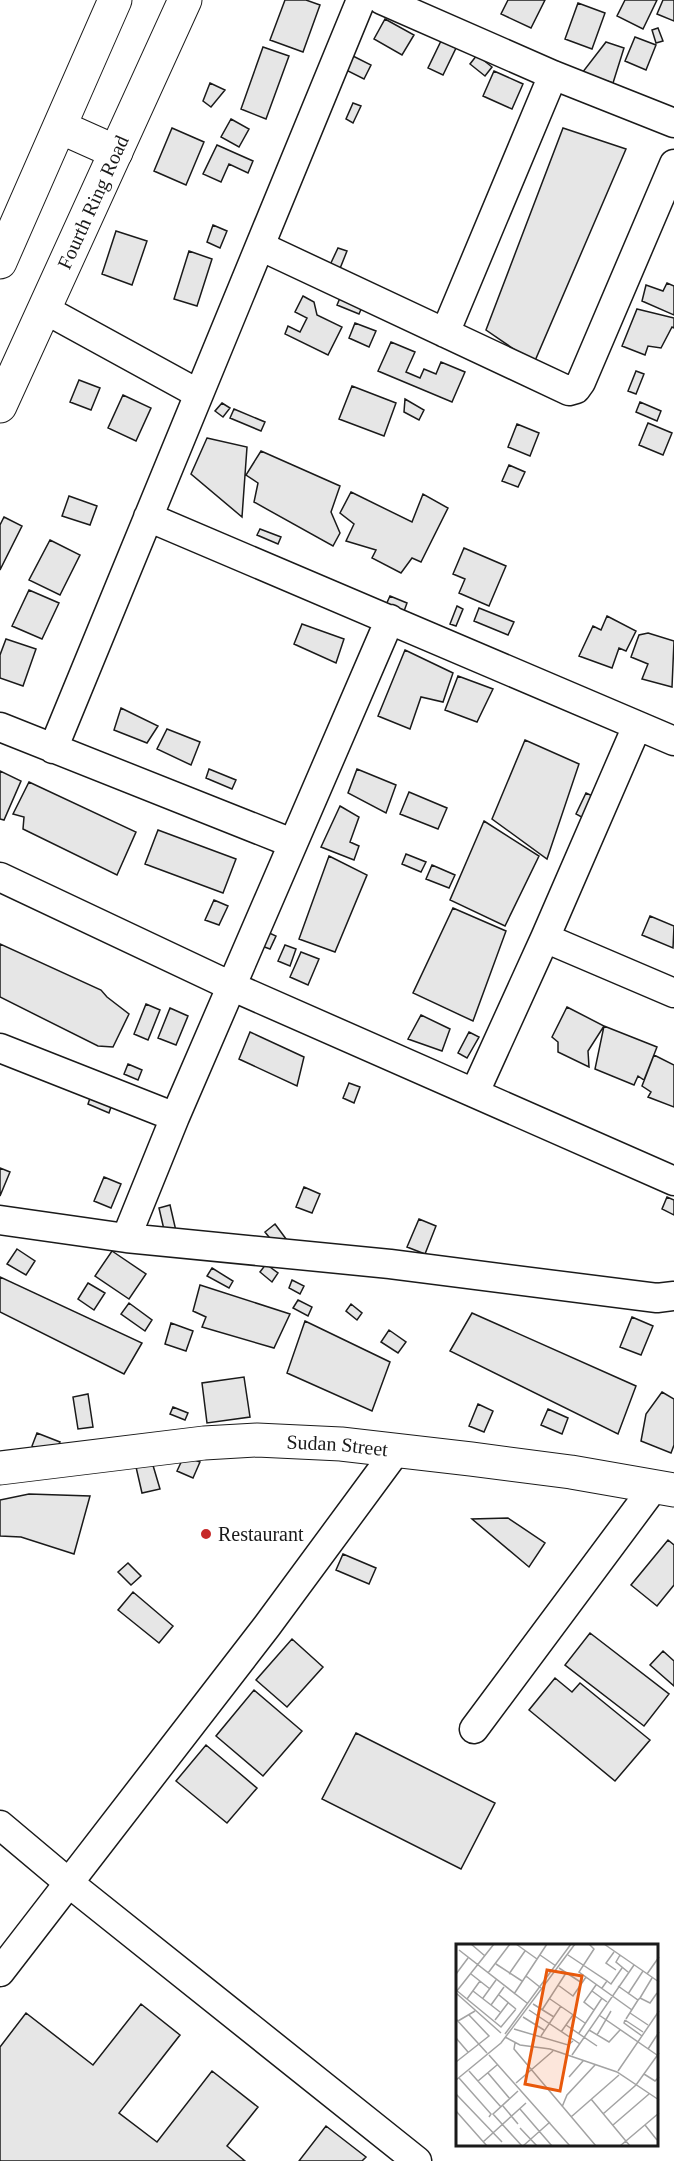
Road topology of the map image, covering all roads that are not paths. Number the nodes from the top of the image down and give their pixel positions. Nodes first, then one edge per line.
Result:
1 (115, 0) edge
2 (185, 0) edge
3 (361, 0) edge
4 (382, 0) edge
5 (553, 75) junction
6 (674, 123) edge
7 (60, 127) junction
8 (116, 152) junction
9 (674, 164) edge
10 (260, 246) junction
11 (0, 262) edge
12 (44, 309) junction
13 (445, 333) junction
14 (199, 394) junction
15 (0, 406) edge
16 (148, 517) junction
17 (390, 618) junction
18 (637, 726) junction
19 (0, 727) edge
20 (674, 741) edge
21 (53, 749) junction
22 (292, 843) junction
23 (0, 877) edge
24 (545, 938) junction
25 (231, 986) junction
26 (674, 993) edge
27 (0, 1048) edge
28 (475, 1092) junction
29 (175, 1117) junction
30 (674, 1182) edge
31 (0, 1220) edge
32 (126, 1238) junction
33 (674, 1296) edge
34 (396, 1451) junction
35 (0, 1468) edge
36 (664, 1489) edge
37 (474, 1729) dead end
38 (0, 1825) edge
39 (69, 1883) junction
40 (0, 1972) edge
41 (417, 2161) edge

1 - 7 main road
2 - 8 main road, Fourth Ring Road
3 - 10 street
4 - 5 street
5 - 6 street
5 - 13 street
7 - 8 main road
7 - 11 main road
8 - 12 main road, Fourth Ring Road
9 - 13 street
10 - 13 street
10 - 14 street
12 - 14 street
12 - 15 main road, Fourth Ring Road
14 - 16 street
16 - 17 street
16 - 21 street
17 - 18 street
17 - 22 street
18 - 20 street
18 - 24 street
19 - 21 street
21 - 22 street
22 - 25 street
23 - 25 street
24 - 26 street
24 - 28 street
25 - 28 street
25 - 29 street
27 - 29 street
28 - 30 street
29 - 32 street
31 - 32 street
32 - 33 street
34 - 35 main road, Sudan Street
34 - 36 main road, Sudan Street
34 - 39 street
36 - 37 street
38 - 39 street
39 - 40 street
39 - 41 street

